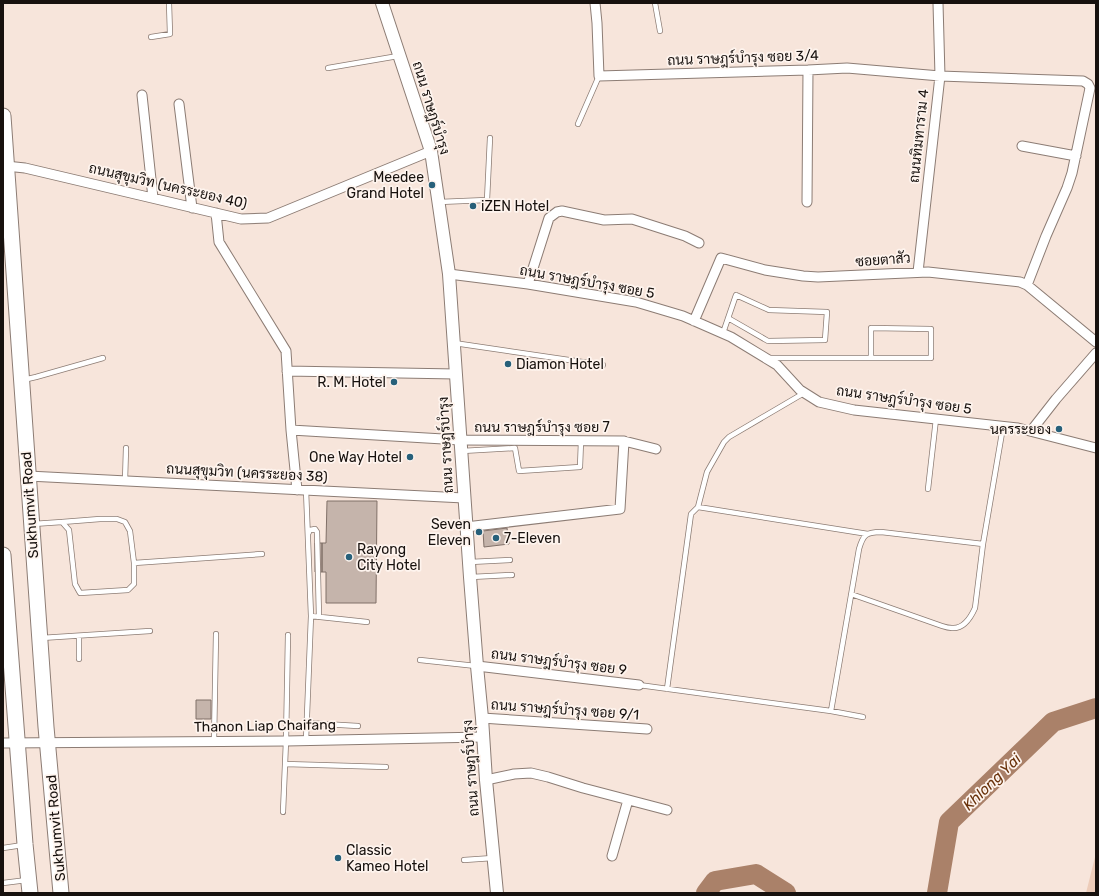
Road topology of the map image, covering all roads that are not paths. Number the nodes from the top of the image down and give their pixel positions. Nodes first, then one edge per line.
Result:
1 (169, 3) edge
2 (382, 3) edge
3 (595, 3) edge
4 (655, 3) edge
5 (938, 3) edge
6 (660, 31) dead end
7 (151, 36) dead end
8 (400, 56) junction
9 (328, 68) dead end
10 (808, 70) junction
11 (599, 76) junction
12 (940, 76) junction
13 (142, 95) dead end
14 (179, 104) dead end
15 (3, 116) edge
16 (578, 124) dead end
17 (490, 138) dead end
18 (1022, 146) dead end
19 (431, 151) junction
20 (1076, 156) junction
21 (6, 166) junction
22 (153, 198) junction
23 (439, 202) junction
24 (807, 202) dead end
25 (192, 208) junction
26 (216, 213) junction
27 (699, 243) dead end
28 (918, 272) junction
29 (449, 274) junction
30 (528, 284) junction
31 (1027, 285) junction
32 (728, 318) junction
33 (694, 321) junction
34 (723, 333) junction
35 (1096, 342) edge
36 (454, 343) junction
37 (1096, 353) edge
38 (103, 358) dead end
39 (766, 358) junction
40 (870, 358) junction
41 (603, 365) dead end
42 (287, 371) junction
43 (456, 374) junction
44 (22, 380) junction
45 (803, 392) junction
46 (936, 419) junction
47 (1003, 427) junction
48 (291, 430) junction
49 (1031, 431) junction
50 (580, 441) junction
51 (624, 441) junction
52 (460, 446) junction
53 (126, 448) dead end
54 (1096, 448) edge
55 (656, 449) dead end
56 (28, 476) junction
57 (125, 481) junction
58 (928, 489) dead end
59 (301, 490) junction
60 (464, 498) junction
61 (698, 507) junction
62 (62, 522) junction
63 (32, 524) junction
64 (466, 527) junction
65 (868, 534) junction
66 (308, 535) junction
67 (983, 544) junction
68 (262, 554) dead end
69 (3, 556) edge
70 (510, 560) dead end
71 (469, 562) junction
72 (134, 563) junction
73 (512, 574) dead end
74 (470, 577) junction
75 (851, 594) junction
76 (311, 616) junction
77 (319, 618) junction
78 (367, 622) dead end
79 (150, 631) dead end
80 (216, 634) dead end
81 (288, 635) dead end
82 (78, 636) junction
83 (40, 638) junction
84 (80, 659) dead end
85 (420, 660) dead end
86 (477, 666) junction
87 (638, 685) joint
88 (667, 689) junction
89 (831, 711) junction
90 (863, 717) dead end
91 (482, 718) junction
92 (306, 723) junction
93 (358, 726) dead end
94 (647, 729) dead end
95 (483, 737) junction
96 (306, 740) junction
97 (214, 741) junction
98 (286, 741) junction
99 (48, 742) junction
100 (10, 743) edge
101 (285, 764) junction
102 (386, 767) dead end
103 (486, 780) junction
104 (628, 800) junction
105 (667, 810) dead end
106 (283, 812) dead end
107 (25, 844) junction
108 (3, 848) edge
109 (612, 856) dead end
110 (494, 858) junction
111 (464, 860) dead end
112 (3, 883) edge
113 (29, 886) edge
114 (62, 893) edge
115 (497, 893) edge

1 - 7 lane
2 - 8 street, ถนน ราษฎร์บำรุง
3 - 11 street
4 - 6 lane
5 - 12 street, ถนนทิมทาราม 4
8 - 9 lane
8 - 19 street, ถนน ราษฎร์บำรุง
10 - 11 street, ถนน ราษฎร์บำรุง ซอย 3/4
10 - 12 street, ถนน ราษฎร์บำรุง ซอย 3/4
10 - 24 street
11 - 16 lane
12 - 20 street, ถนน ราษฎร์บำรุง ซอย 3/4
12 - 28 street, ถนนทิมทาราม 4
13 - 22 street
14 - 25 street
15 - 21 main road, Sukhumvit Road
17 - 23 lane
18 - 20 street
19 - 23 street, ถนน ราษฎร์บำรุง
19 - 26 street, ถนนสุขุมวิท (นครระยอง 40)
20 - 31 street
21 - 22 street, ถนนสุขุมวิท (นครระยอง 40)
21 - 44 main road, Sukhumvit Road
22 - 25 street, ถนนสุขุมวิท (นครระยอง 40)
23 - 29 street, ถนน ราษฎร์บำรุง
25 - 26 street, ถนนสุขุมวิท (นครระยอง 40)
26 - 42 street
27 - 30 street
28 - 31 street, ซอยตาสัว
28 - 33 street, ซอยตาสัว
29 - 30 street, ถนน ราษฎร์บำรุง ซอย 5
29 - 36 street, ถนน ราษฎร์บำรุง
30 - 33 street, ถนน ราษฎร์บำรุง ซอย 5
31 - 35 street, ซอยตาสัว
32 - 32 lane
32 - 34 lane
33 - 34 street, ถนน ราษฎร์บำรุง ซอย 5
34 - 39 street, ถนน ราษฎร์บำรุง ซอย 5
36 - 41 lane
36 - 43 street, ถนน ราษฎร์บำรุง
37 - 49 street
38 - 44 lane
39 - 40 lane
39 - 45 street, ถนน ราษฎร์บำรุง ซอย 5
40 - 40 lane
42 - 43 street
42 - 48 street
43 - 52 street, ถนน ราษฎร์บำรุง
44 - 56 main road, Sukhumvit Road
45 - 46 street, ถนน ราษฎร์บำรุง ซอย 5
45 - 61 lane
46 - 47 street, ถนน ราษฎร์บำรุง ซอย 5
46 - 58 lane
47 - 49 street, ถนน ราษฎร์บำรุง ซอย 5
47 - 67 lane
48 - 52 street, ถนน ราษฎร์บำรุง ซอย 7
48 - 59 street
49 - 54 street, ถนน ราษฎร์บำรุง ซอย 5
50 - 51 street, ถนน ราษฎร์บำรุง ซอย 7
50 - 52 street, ถนน ราษฎร์บำรุง ซอย 7
50 - 52 lane
51 - 55 street, ถนน ราษฎร์บำรุง ซอย 7
51 - 64 street, ถนน ราษฎร์บำรุง ซอย 7
52 - 60 street, ถนน ราษฎร์บำรุง
53 - 57 lane
56 - 57 street, ถนนสุขุมวิท (นครระยอง 38)
56 - 63 main road, Sukhumvit Road
57 - 59 street, ถนนสุขุมวิท (นครระยอง 38)
59 - 60 street, ถนนสุขุมวิท (นครระยอง 38)
59 - 66 lane
60 - 64 street, ถนน ราษฎร์บำรุง
61 - 65 lane
61 - 88 lane
62 - 63 lane
62 - 72 lane
62 - 72 lane
63 - 83 main road, Sukhumvit Road
64 - 71 street, ถนน ราษฎร์บำรุง
65 - 67 lane
65 - 75 lane
66 - 76 lane
66 - 77 lane
67 - 75 lane
68 - 72 lane
69 - 100 main road
70 - 71 lane
71 - 74 street, ถนน ราษฎร์บำรุง
73 - 74 lane
74 - 86 street, ถนน ราษฎร์บำรุง
75 - 89 lane
76 - 77 lane
76 - 92 lane
77 - 78 lane
79 - 82 lane
80 - 97 lane
81 - 98 lane
82 - 83 lane
82 - 84 lane
83 - 99 main road, Sukhumvit Road
85 - 86 lane
86 - 87 street, ถนน ราษฎร์บำรุง ซอย 9
86 - 91 street, ถนน ราษฎร์บำรุง
87 - 88 lane
88 - 89 lane
89 - 90 lane
91 - 94 street, ถนน ราษฎร์บำรุง ซอย 9/1
91 - 95 street, ถนน ราษฎร์บำรุง
92 - 93 lane
92 - 96 lane
95 - 96 street, Thanon Liap Chaifang
95 - 103 street, ถนน ราษฎร์บำรุง
96 - 98 street, Thanon Liap Chaifang
97 - 98 street, Thanon Liap Chaifang
97 - 99 street, Thanon Liap Chaifang
98 - 101 lane
99 - 100 street, Thanon Liap Chaifang
99 - 114 main road, Sukhumvit Road
100 - 107 main road
101 - 102 lane
101 - 106 lane
103 - 104 street
103 - 110 street, ถนน ราษฎร์บำรุง
104 - 105 street
104 - 109 street
107 - 108 lane
107 - 113 main road
110 - 111 lane
110 - 115 street, ถนน ราษฎร์บำรุง
112 - 113 lane

